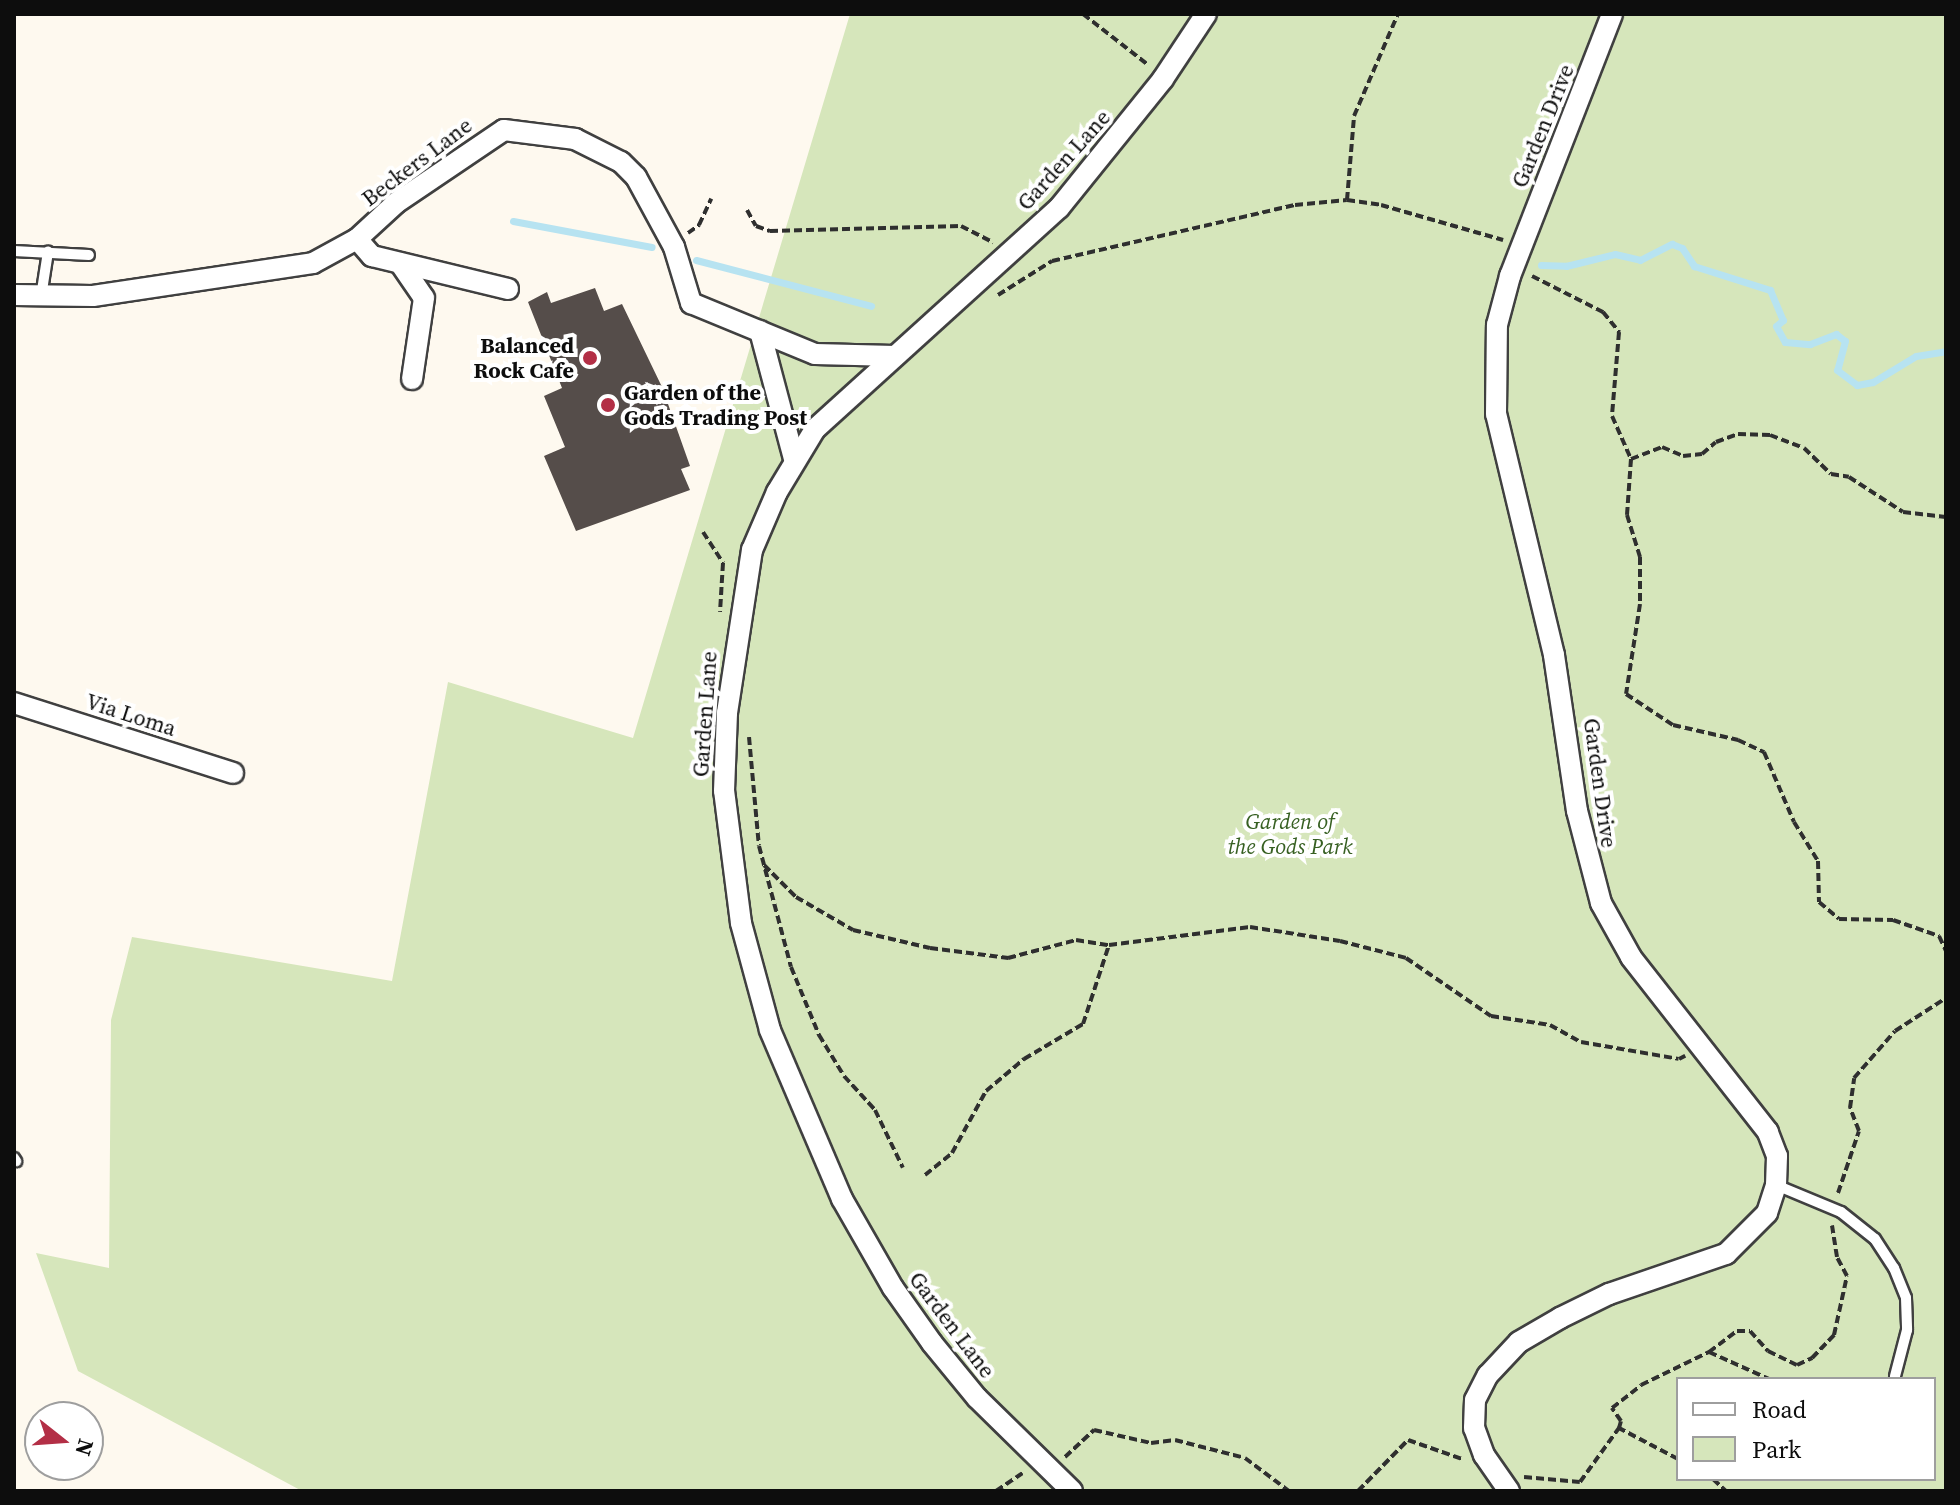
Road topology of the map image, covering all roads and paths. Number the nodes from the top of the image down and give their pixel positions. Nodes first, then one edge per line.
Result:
1 (1083, 14) edge
2 (1206, 14) edge
3 (1398, 14) edge
4 (1612, 14) edge
5 (1163, 79) junction
6 (711, 199) dead end
7 (1347, 200) junction
8 (747, 210) dead end
9 (357, 239) junction
10 (673, 245) junction
11 (14, 251) edge
12 (48, 252) junction
13 (1008, 252) junction
14 (89, 255) dead end
15 (400, 263) junction
16 (1514, 264) junction
17 (508, 289) dead end
18 (14, 295) edge
19 (41, 297) junction
20 (991, 299) dead end
21 (760, 331) junction
22 (895, 356) junction
23 (412, 379) dead end
24 (794, 459) junction
25 (1631, 459) junction
26 (1946, 517) edge
27 (703, 532) dead end
28 (726, 621) dead end
29 (14, 703) edge
30 (749, 733) dead end
31 (233, 773) dead end
32 (764, 865) junction
33 (1109, 945) junction
34 (1946, 951) edge
35 (1946, 998) edge
36 (1701, 1047) junction
37 (903, 1168) dead end
38 (925, 1175) dead end
39 (1776, 1185) junction
40 (1835, 1209) junction
41 (1709, 1352) junction
42 (1895, 1376) dead end
43 (1765, 1377) edge
44 (1619, 1428) junction
45 (1676, 1458) edge
46 (1042, 1464) junction
47 (1492, 1469) junction
48 (996, 1491) edge
49 (1072, 1491) edge
50 (1289, 1491) edge
51 (1358, 1491) edge
52 (1509, 1491) edge

1 - 5 path
2 - 5 street, Garden Lane
3 - 7 path
4 - 16 street, Garden Drive
5 - 13 street, Garden Lane
6 - 10 path
7 - 16 path
7 - 20 path
8 - 13 path
9 - 10 street, Beckers Lane
9 - 15 street
9 - 19 street, Beckers Lane
10 - 21 street, Beckers Lane
11 - 12 lane
12 - 14 lane
12 - 19 lane
13 - 22 street, Garden Lane
15 - 17 street
15 - 23 street
16 - 25 path
16 - 36 street, Garden Drive
18 - 19 street, Beckers Lane
21 - 22 street, Beckers Lane
21 - 24 street
22 - 24 street, Garden Lane
24 - 46 street, Garden Lane
25 - 26 path
25 - 34 path
27 - 28 path
29 - 31 street, Via Loma
30 - 32 path
32 - 33 path
32 - 37 path
33 - 36 path
33 - 38 path
35 - 40 path
36 - 39 street, Garden Drive
39 - 40 lane
39 - 47 street, Garden Drive
40 - 41 path
40 - 42 lane
41 - 43 path
41 - 44 path
44 - 45 path
44 - 47 path
46 - 48 path
46 - 49 street, Garden Lane
46 - 50 path
47 - 51 path
47 - 52 street, Garden Drive

